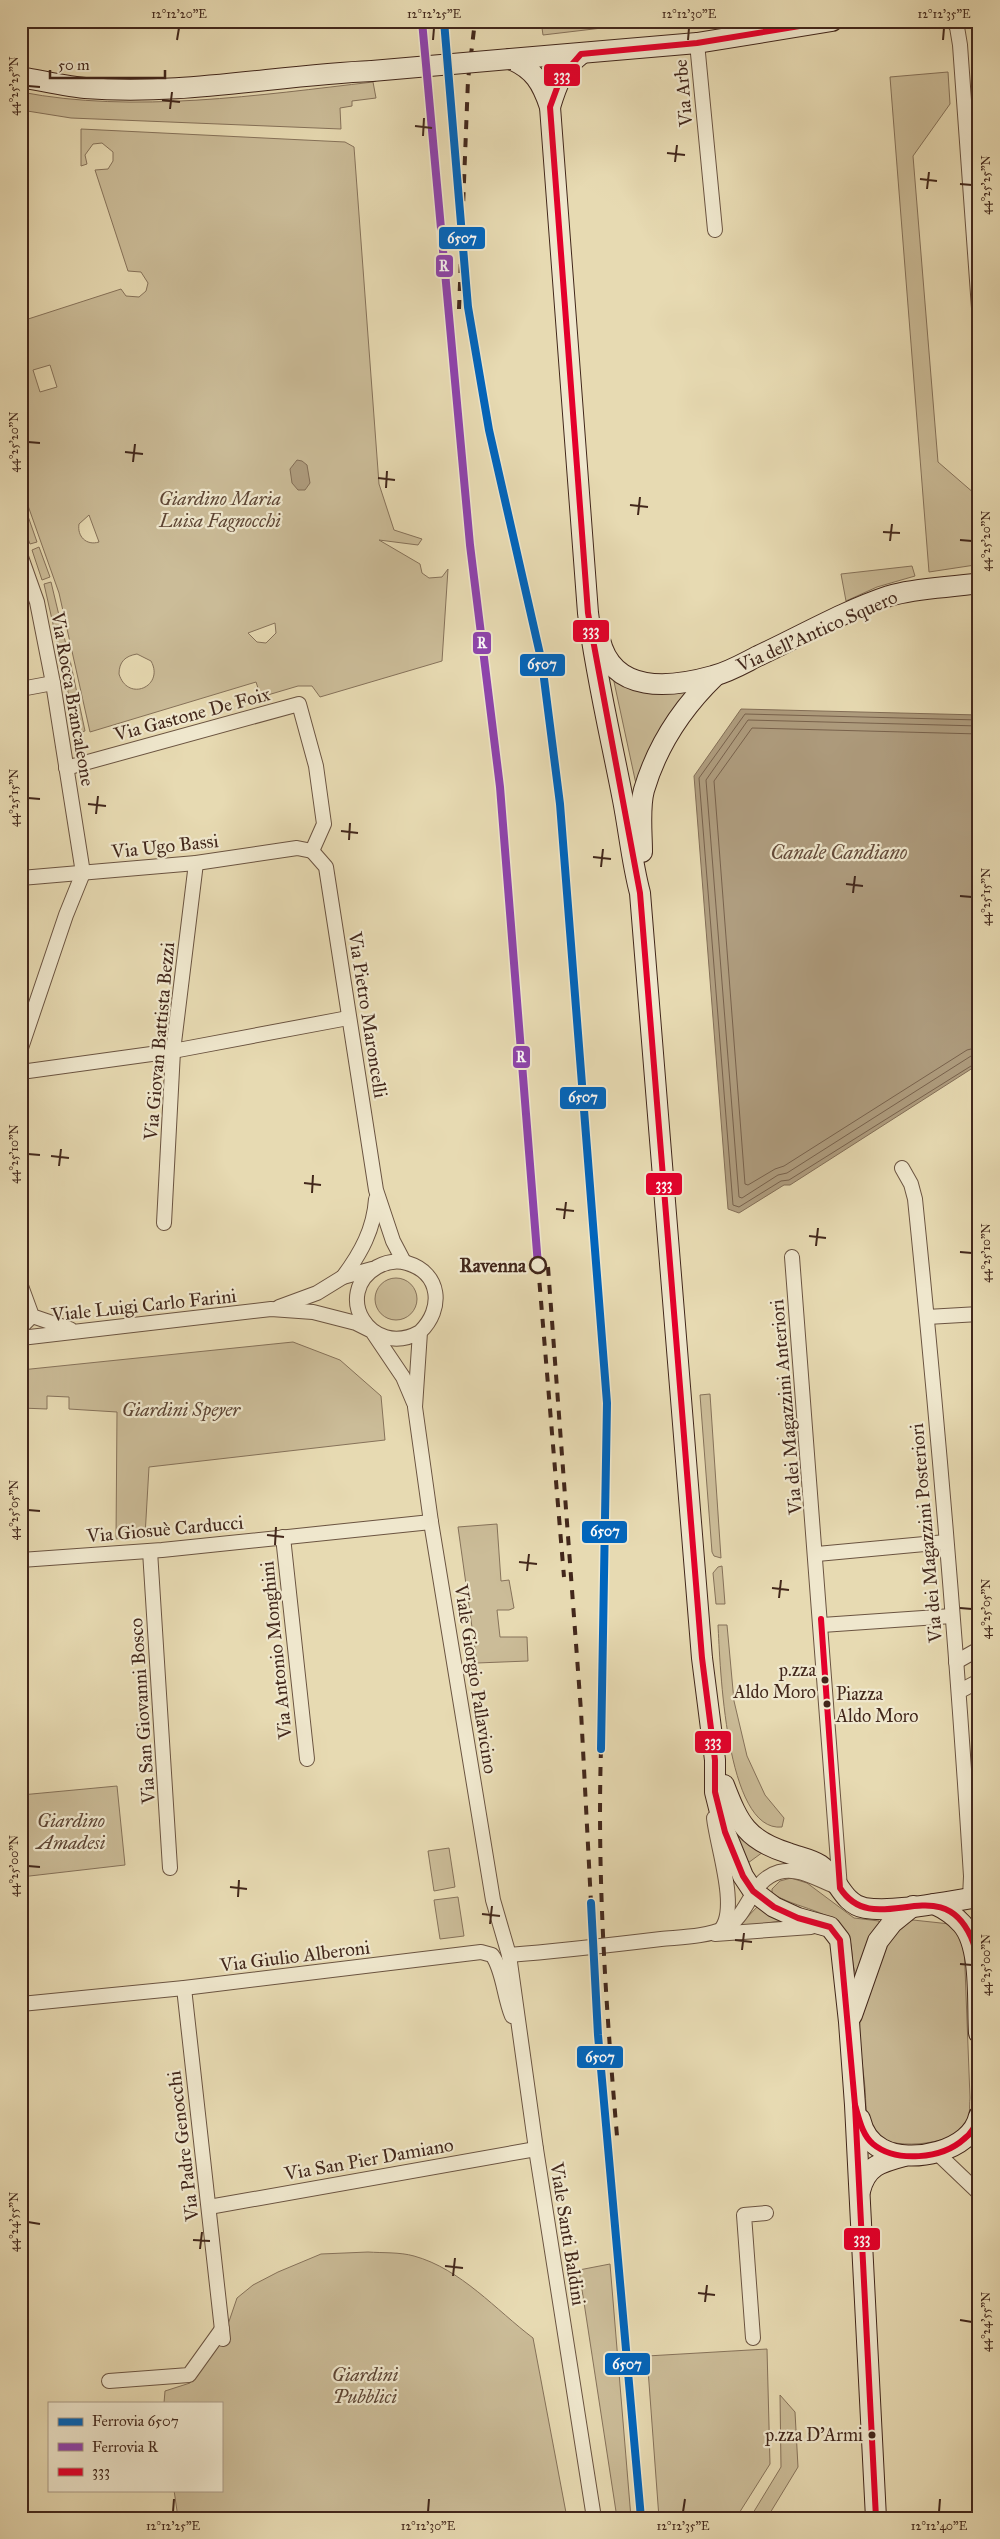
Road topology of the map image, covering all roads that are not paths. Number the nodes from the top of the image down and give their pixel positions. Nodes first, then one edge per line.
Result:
1 (832, 21) edge
2 (952, 21) edge
3 (697, 43) junction
4 (581, 54) junction
5 (510, 58) junction
6 (21, 72) edge
7 (21, 77) edge
8 (48, 82) junction
9 (550, 107) junction
10 (715, 230) dead end
11 (979, 308) edge
12 (21, 557) edge
13 (979, 574) edge
14 (979, 583) edge
15 (586, 584) junction
16 (949, 586) junction
17 (715, 676) junction
18 (53, 683) junction
19 (21, 689) edge
20 (66, 768) junction
21 (312, 851) junction
22 (196, 863) junction
23 (83, 873) junction
24 (21, 878) edge
25 (640, 894) junction
26 (348, 1018) junction
27 (21, 1048) edge
28 (173, 1051) junction
29 (21, 1072) edge
30 (902, 1168) dead end
31 (376, 1190) junction
32 (164, 1223) dead end
33 (792, 1257) dead end
34 (404, 1262) junction
35 (373, 1269) junction
36 (343, 1278) junction
37 (21, 1286) edge
38 (271, 1309) junction
39 (979, 1314) edge
40 (32, 1316) junction
41 (927, 1317) junction
42 (21, 1327) edge
43 (78, 1331) junction
44 (372, 1331) junction
45 (420, 1332) junction
46 (21, 1338) edge
47 (415, 1407) junction
48 (431, 1522) junction
49 (283, 1537) junction
50 (946, 1542) junction
51 (150, 1551) junction
52 (816, 1554) junction
53 (21, 1560) edge
54 (952, 1616) junction
55 (822, 1622) junction
56 (979, 1649) edge
57 (956, 1662) junction
58 (979, 1681) edge
59 (960, 1692) junction
60 (307, 1759) dead end
61 (715, 1760) junction
62 (715, 1792) junction
63 (170, 1868) dead end
64 (840, 1888) junction
65 (753, 1891) junction
66 (974, 1898) edge
67 (934, 1904) junction
68 (913, 1906) junction
69 (830, 1927) junction
70 (721, 1930) junction
71 (705, 1934) junction
72 (977, 1947) edge
73 (509, 1955) junction
74 (184, 1988) junction
75 (21, 2004) edge
76 (850, 2022) junction
77 (518, 2030) junction
78 (979, 2033) edge
79 (855, 2105) junction
80 (978, 2120) edge
81 (536, 2149) junction
82 (936, 2152) junction
83 (906, 2156) junction
84 (979, 2193) edge
85 (859, 2196) junction
86 (209, 2207) junction
87 (766, 2213) dead end
88 (753, 2338) dead end
89 (109, 2382) dead end
90 (594, 2518) edge
91 (876, 2518) edge

1 - 3 street
2 - 11 street
3 - 4 street
3 - 10 street, Via Arbe
4 - 5 street
4 - 9 street
5 - 8 street, bridge
5 - 9 street
6 - 8 street
7 - 8 street
9 - 15 street
12 - 18 street, Via Rocca Brancaleone
13 - 16 street
14 - 16 street, Via dell'Antico Squero
15 - 17 street
15 - 25 street
16 - 17 street, Via dell'Antico Squero
17 - 25 street
18 - 19 street
18 - 20 street, Via Rocca Brancaleone
20 - 21 street, Via Gastone De Foix
20 - 23 street, Via Rocca Brancaleone
21 - 22 street, Via Ugo Bassi
21 - 26 street, Via Pietro Maroncelli
22 - 23 street, Via Ugo Bassi
22 - 28 street, Via Giovan Battista Bezzi
23 - 24 street, Via Ugo Bassi
23 - 27 street
25 - 61 street
26 - 28 street
26 - 31 street, Via Pietro Maroncelli
28 - 29 street
28 - 32 street, Via Giovan Battista Bezzi
30 - 41 street, Via dei Magazzini Posteriori
31 - 34 street, Via Pietro Maroncelli
31 - 36 street, Via Pietro Maroncelli
33 - 52 street, Via dei Magazzini Anteriori
34 - 35 street
34 - 45 street
35 - 36 street
35 - 44 street
36 - 38 street
37 - 40 street
38 - 43 street, Viale Luigi Carlo Farini
38 - 44 street
39 - 41 street
40 - 42 street
40 - 43 street
41 - 50 street, Via dei Magazzini Posteriori
43 - 46 street, Viale Luigi Carlo Farini
44 - 45 street
44 - 47 street
45 - 47 street
47 - 48 street, Viale Giorgio Pallavicino
48 - 49 street, Via Giosuè Carducci
48 - 73 street, Viale Giorgio Pallavicino
49 - 51 street, Via Giosuè Carducci
49 - 60 street, Via Antonio Monghini
50 - 52 street
50 - 54 street, Via dei Magazzini Posteriori
51 - 53 street, Via Giosuè Carducci
51 - 63 street, Via San Giovanni Bosco
52 - 55 street, Via dei Magazzini Anteriori
54 - 55 street
54 - 57 street, Via dei Magazzini Posteriori
55 - 64 street, Via dei Magazzini Anteriori
56 - 57 street
57 - 59 street, Via dei Magazzini Posteriori
58 - 59 street
59 - 66 street, Via dei Magazzini Posteriori
61 - 62 street
61 - 64 street
62 - 65 street
62 - 70 street
64 - 65 street
64 - 68 street
65 - 69 street
65 - 70 street
66 - 67 street
67 - 68 street
67 - 72 street
68 - 76 street
69 - 71 street
69 - 76 street
70 - 71 street
71 - 73 street
72 - 78 street
73 - 77 street, Viale Santi Baldini
74 - 75 street, Via Giulio Alberoni
74 - 77 street, Via Giulio Alberoni
74 - 86 street, Via Padre Genocchi
76 - 79 street
77 - 81 street, Viale Santi Baldini
79 - 83 street
79 - 85 street
80 - 82 street
81 - 86 street, Via San Pier Damiano
81 - 90 street, Viale Santi Baldini
82 - 83 street
82 - 84 street
83 - 85 street
85 - 91 street
86 - 89 street, Via Padre Genocchi
87 - 88 street

